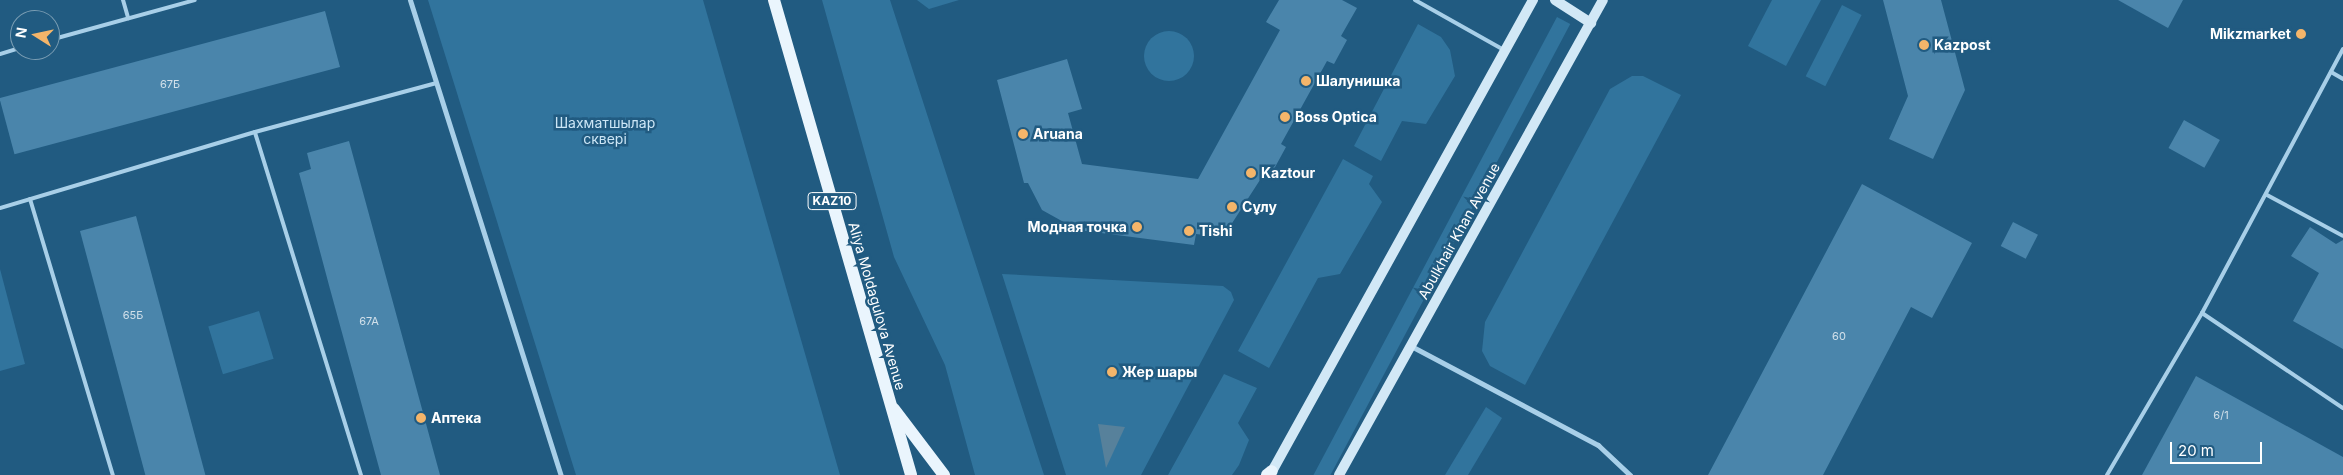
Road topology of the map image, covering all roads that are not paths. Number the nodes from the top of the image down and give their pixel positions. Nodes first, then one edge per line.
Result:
1 (123, 0) edge
2 (195, 0) edge
3 (410, 0) edge
4 (774, 0) edge
5 (1415, 0) edge
6 (1533, 0) edge
7 (1555, 0) edge
8 (1603, 0) edge
9 (128, 18) junction
10 (1591, 23) junction
11 (60, 37) edge
12 (2343, 49) edge
13 (1506, 51) junction
14 (2331, 72) junction
15 (2343, 79) edge
16 (436, 83) junction
17 (254, 132) junction
18 (2267, 194) junction
19 (30, 199) junction
20 (0, 208) edge
21 (2343, 236) edge
22 (2202, 313) junction
23 (1411, 346) junction
24 (889, 403) junction
25 (2343, 408) edge
26 (1270, 474) edge
27 (113, 475) edge
28 (360, 475) edge
29 (561, 475) edge
30 (911, 475) edge
31 (944, 475) edge
32 (1339, 475) edge
33 (1630, 475) edge
34 (2107, 475) edge

1 - 9 lane
2 - 9 lane
3 - 16 street
4 - 24 main road, Aliya Moldagulova Avenue / KAZ10
5 - 13 lane
6 - 13 main road
7 - 10 main road
8 - 10 main road, Abulkhair Khan Avenue
9 - 11 lane
10 - 23 main road, Abulkhair Khan Avenue
12 - 14 lane
13 - 26 main road
14 - 15 lane
14 - 18 lane
16 - 17 lane
16 - 29 street
17 - 19 lane
17 - 28 lane
18 - 21 lane
18 - 22 lane
19 - 20 lane
19 - 27 lane
22 - 25 lane
22 - 34 lane
23 - 32 main road, Abulkhair Khan Avenue
23 - 33 street
24 - 30 main road, Aliya Moldagulova Avenue / KAZ10
24 - 31 main road

